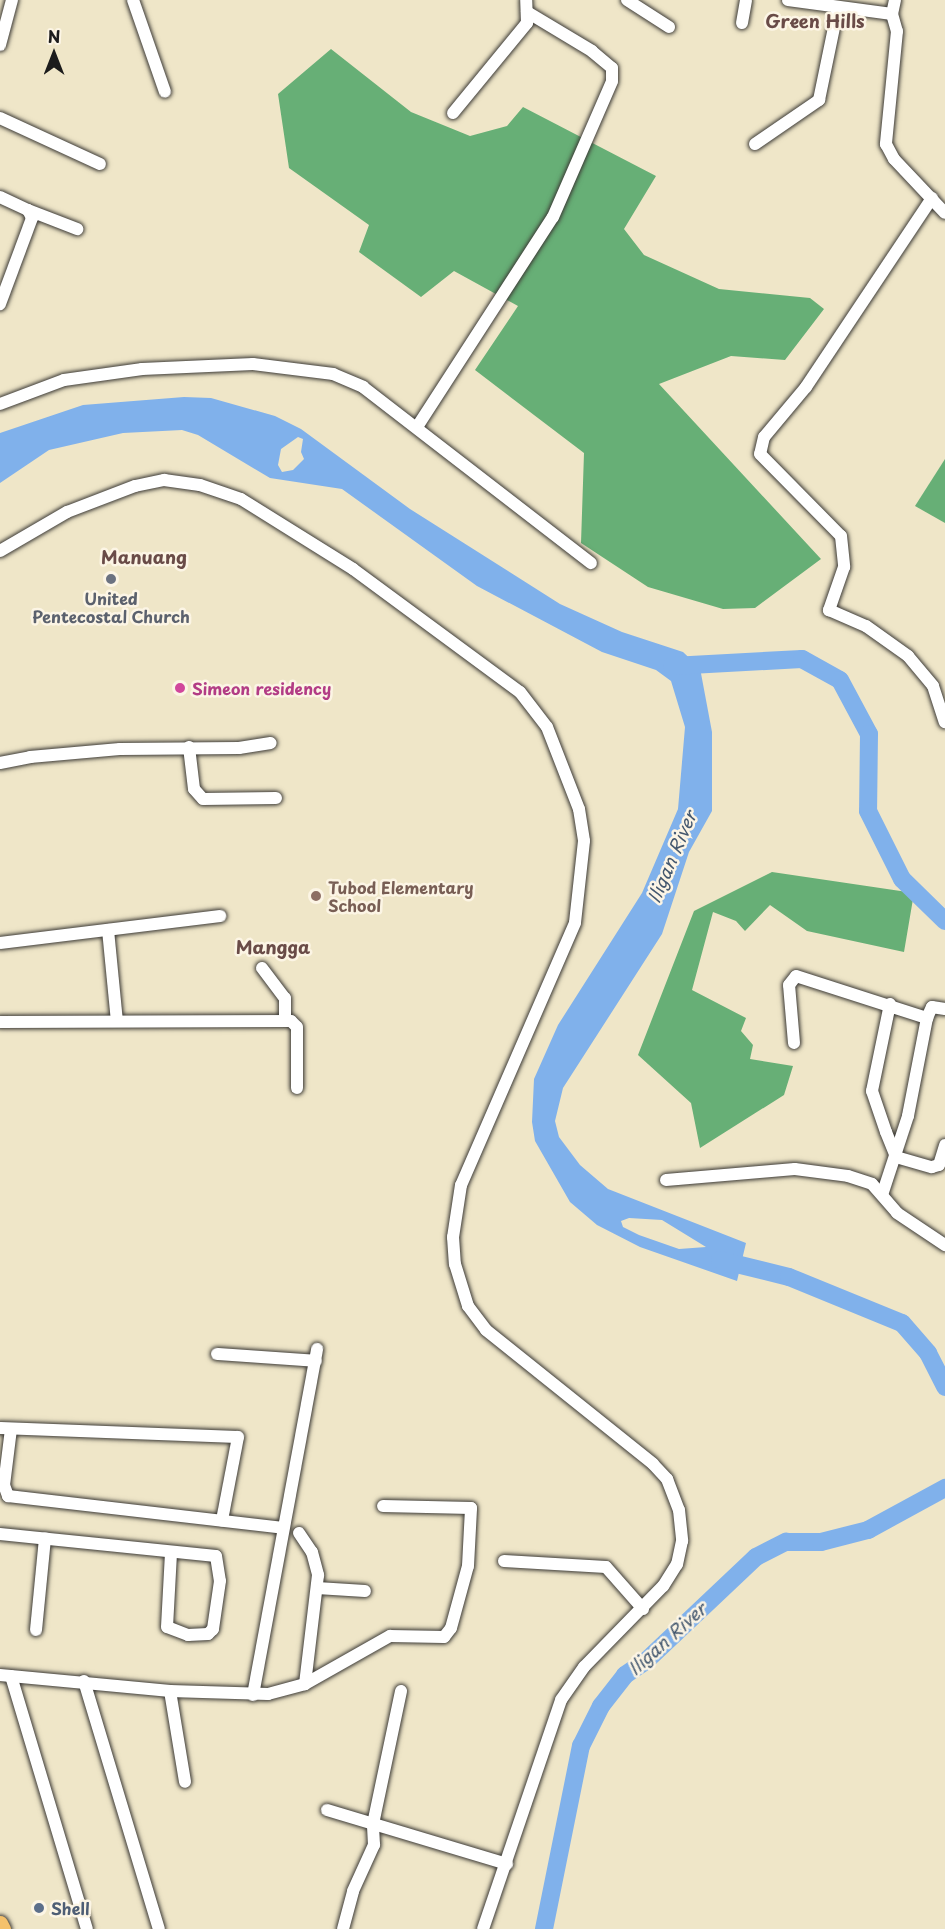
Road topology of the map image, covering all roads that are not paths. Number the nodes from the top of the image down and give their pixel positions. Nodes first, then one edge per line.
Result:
1 (12, 0) edge
2 (134, 0) edge
3 (627, 0) edge
4 (746, 0) edge
5 (788, 0) edge
6 (895, 0) edge
7 (526, 6) edge
8 (838, 8) junction
9 (892, 14) junction
10 (3, 22) edge
11 (742, 23) dead end
12 (669, 27) dead end
13 (0, 45) edge
14 (165, 92) dead end
15 (453, 113) dead end
16 (0, 118) edge
17 (755, 144) dead end
18 (100, 164) dead end
19 (0, 197) edge
20 (932, 198) junction
21 (28, 210) junction
22 (945, 213) edge
23 (77, 229) dead end
24 (0, 304) edge
25 (0, 404) edge
26 (417, 427) junction
27 (0, 551) edge
28 (591, 563) dead end
29 (945, 722) edge
30 (271, 743) dead end
31 (189, 747) junction
32 (0, 763) edge
33 (276, 798) dead end
34 (220, 916) dead end
35 (108, 930) junction
36 (0, 943) edge
37 (261, 968) dead end
38 (890, 1004) junction
39 (945, 1009) edge
40 (927, 1018) junction
41 (285, 1020) junction
42 (117, 1021) junction
43 (0, 1022) edge
44 (794, 1043) dead end
45 (297, 1088) dead end
46 (945, 1145) edge
47 (896, 1157) junction
48 (666, 1180) dead end
49 (882, 1195) junction
50 (945, 1245) edge
51 (217, 1354) dead end
52 (6, 1429) edge
53 (382, 1506) dead end
54 (222, 1520) junction
55 (283, 1528) junction
56 (299, 1533) dead end
57 (0, 1534) edge
58 (45, 1538) junction
59 (171, 1552) junction
60 (504, 1561) dead end
61 (317, 1588) junction
62 (365, 1591) dead end
63 (643, 1609) junction
64 (36, 1630) dead end
65 (6, 1675) edge
66 (84, 1681) junction
67 (305, 1684) junction
68 (170, 1691) junction
69 (401, 1691) dead end
70 (254, 1695) junction
71 (184, 1782) dead end
72 (327, 1810) dead end
73 (373, 1824) junction
74 (507, 1864) junction
75 (0, 1923) edge
76 (3, 1929) edge
77 (87, 1929) edge
78 (159, 1929) edge
79 (343, 1929) edge
80 (483, 1929) edge

1 - 10 street
2 - 14 street
3 - 12 street
4 - 11 street
5 - 8 street
6 - 9 street
7 - 15 street
7 - 26 street
8 - 9 street
8 - 17 street
9 - 20 street
10 - 13 street
16 - 18 street
19 - 21 street
20 - 22 street
20 - 29 street
21 - 23 street
21 - 24 street
25 - 26 street
26 - 28 street
27 - 63 street
30 - 31 street
31 - 32 street
31 - 33 street
34 - 35 street
35 - 36 street
35 - 42 street
37 - 41 street
38 - 40 street
38 - 44 street
38 - 47 street
39 - 40 street
40 - 47 street
41 - 42 street
41 - 45 street
42 - 43 street
46 - 47 street
47 - 49 street
48 - 49 street
49 - 50 street
51 - 55 street
52 - 54 street
52 - 54 street
53 - 67 street
54 - 55 street
55 - 70 street
56 - 61 street
57 - 58 street
58 - 59 street
58 - 64 street
59 - 59 street
60 - 63 street
61 - 62 street
61 - 67 street
63 - 74 street
65 - 66 street
65 - 77 street
66 - 68 street
66 - 78 street
67 - 70 street
68 - 70 street
68 - 71 street
69 - 73 street
72 - 73 street
73 - 74 street
73 - 79 street
74 - 80 street
75 - 76 main road

